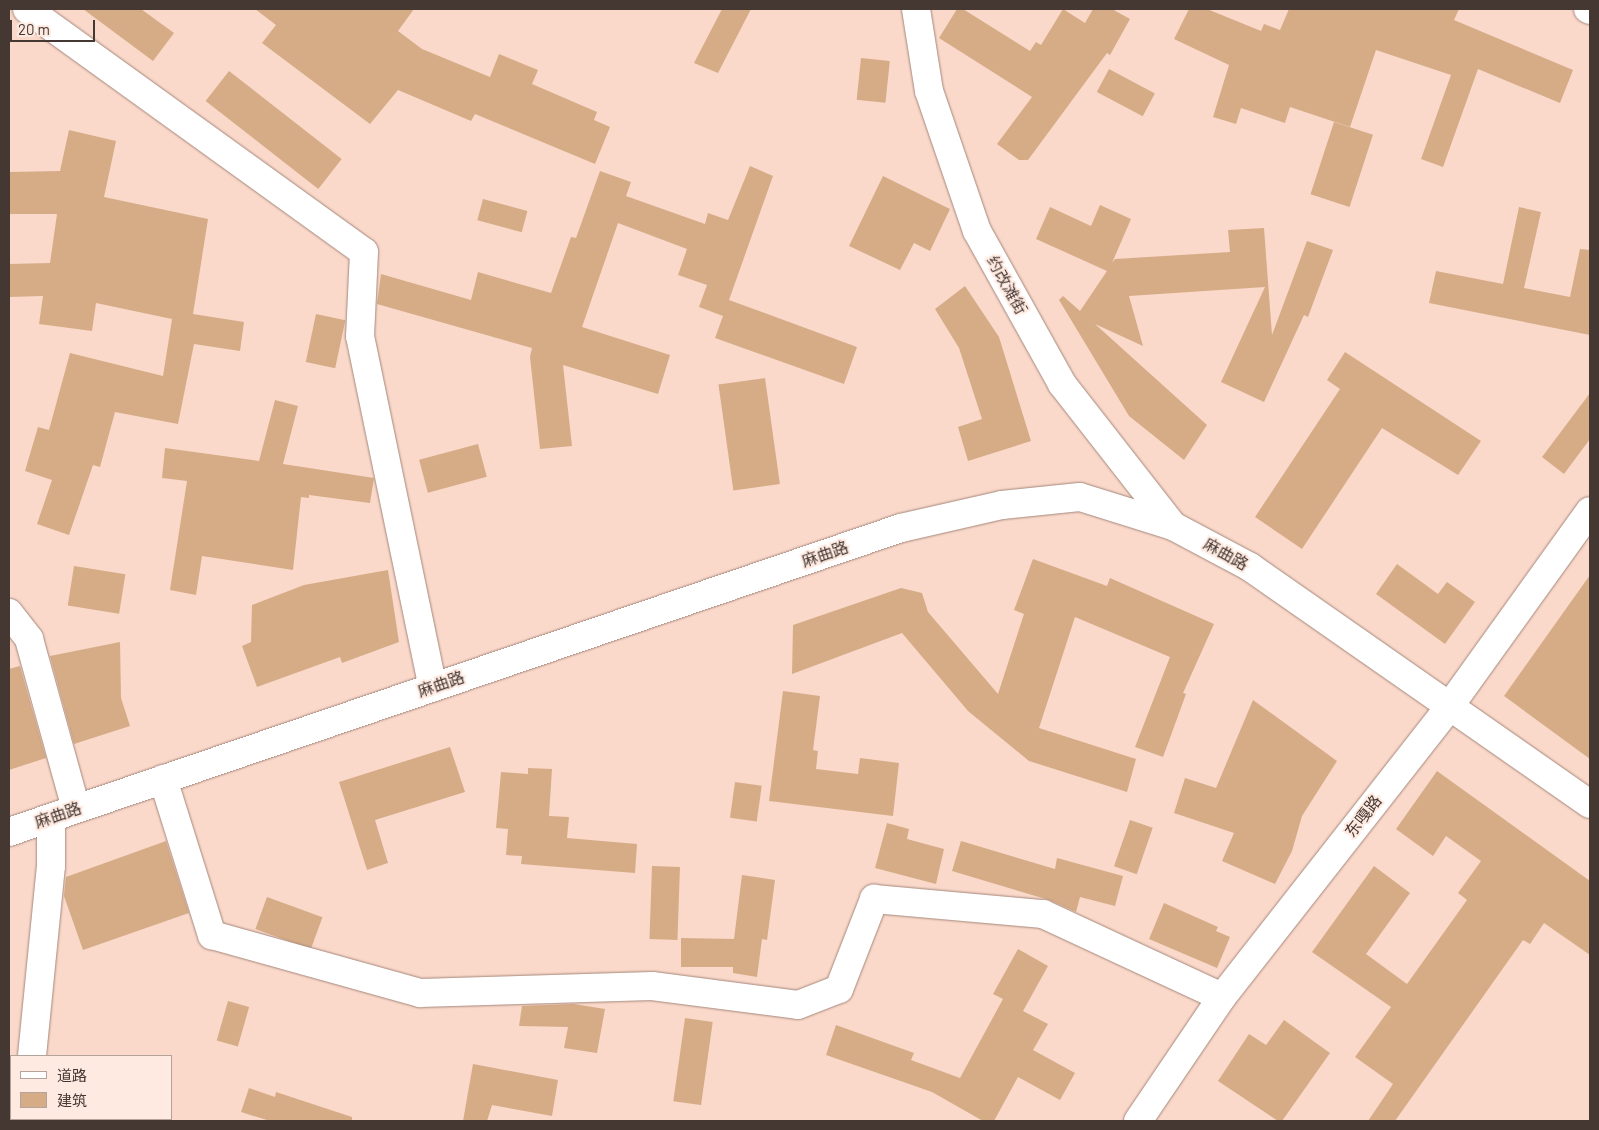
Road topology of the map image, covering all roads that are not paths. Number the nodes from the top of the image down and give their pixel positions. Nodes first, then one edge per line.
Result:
1 (27, 9) edge
2 (916, 9) edge
3 (1590, 511) edge
4 (1173, 526) junction
5 (9, 613) edge
6 (433, 687) junction
7 (1449, 707) junction
8 (163, 779) junction
9 (1590, 804) edge
10 (76, 808) junction
11 (51, 818) junction
12 (9, 832) edge
13 (1222, 997) junction
14 (32, 1055) edge
15 (1138, 1121) edge

1 - 6 street
2 - 4 street, 约改滩街
3 - 7 street, 东嘎路
4 - 6 street, 麻曲路
4 - 7 street, 麻曲路
5 - 10 street
6 - 8 street, 麻曲路
7 - 9 street, 麻曲路
7 - 13 street, 东嘎路
8 - 10 street, 麻曲路
8 - 13 street
10 - 11 street, 麻曲路
11 - 12 street, 麻曲路
11 - 14 street
13 - 15 street, 东嘎路

